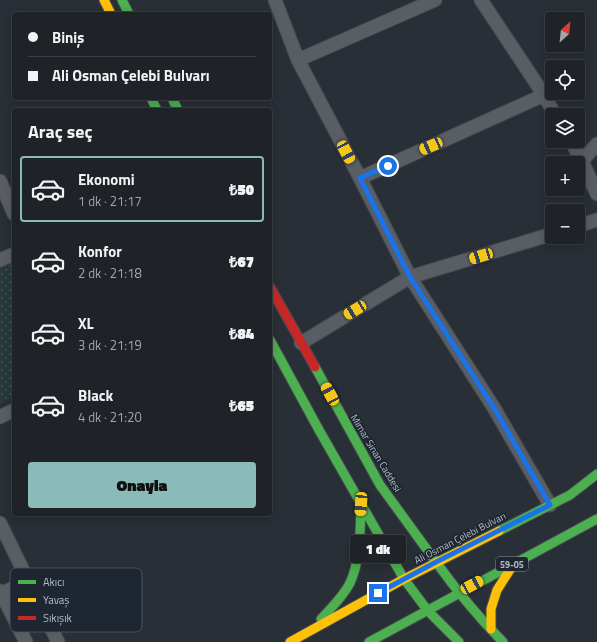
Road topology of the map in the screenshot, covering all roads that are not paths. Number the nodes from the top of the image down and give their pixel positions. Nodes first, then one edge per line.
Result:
1 (104, 0) edge
2 (122, 0) edge
3 (275, 0) edge
4 (435, 0) edge
5 (481, 0) edge
6 (110, 12) edge
7 (128, 12) edge
8 (298, 60) junction
9 (544, 95) junction
10 (551, 108) edge
11 (597, 144) edge
12 (585, 158) edge
13 (585, 168) edge
14 (360, 178) junction
15 (0, 181) edge
16 (597, 194) edge
17 (12, 209) edge
18 (597, 220) edge
19 (585, 224) edge
20 (545, 236) edge
21 (12, 255) edge
22 (0, 260) edge
23 (410, 277) junction
24 (272, 291) edge
25 (301, 343) junction
26 (272, 344) edge
27 (12, 411) edge
28 (0, 417) edge
29 (597, 474) edge
30 (361, 504) junction
31 (550, 505) junction
32 (597, 519) edge
33 (0, 524) edge
34 (436, 562) junction
35 (514, 563) junction
36 (21, 568) edge
37 (404, 579) junction
38 (10, 588) edge
39 (0, 593) edge
40 (458, 593) junction
41 (428, 611) junction
42 (10, 612) edge
43 (491, 629) junction
44 (311, 630) junction
45 (21, 632) edge
46 (53, 632) edge
47 (26, 642) edge
48 (58, 642) edge
49 (290, 642) edge
50 (369, 642) edge
51 (458, 642) edge
52 (503, 642) edge

1 - 6 main road
2 - 7 main road
3 - 8 street
4 - 8 street
5 - 9 street
8 - 14 street
9 - 10 street
9 - 14 street
11 - 12 street
13 - 16 street
14 - 23 street
15 - 17 street
18 - 19 street
20 - 23 street
21 - 22 street
23 - 25 street
23 - 31 street
24 - 25 main road, Mimar Sinan Caddesi
25 - 34 main road, Mimar Sinan Caddesi
26 - 30 main road
27 - 28 street
29 - 31 main road, Ali Osman Çelebi Bulvarı
30 - 37 main road
30 - 44 main road
31 - 34 main road, Ali Osman Çelebi Bulvarı
32 - 35 main road, 59-05
33 - 36 street
34 - 37 main road, Ali Osman Çelebi Bulvarı
34 - 40 main road, Mimar Sinan Caddesi
35 - 40 main road, 59-05
35 - 43 main road
37 - 41 main road
37 - 44 main road, Ali Osman Çelebi Bulvarı
38 - 39 street
39 - 42 street
40 - 41 main road, 59-05
40 - 43 main road, Mimar Sinan Caddesi
41 - 50 main road, 59-05
41 - 51 main road
43 - 52 main road, Mimar Sinan Caddesi
44 - 49 main road, Ali Osman Çelebi Bulvarı
45 - 47 street
46 - 48 street

